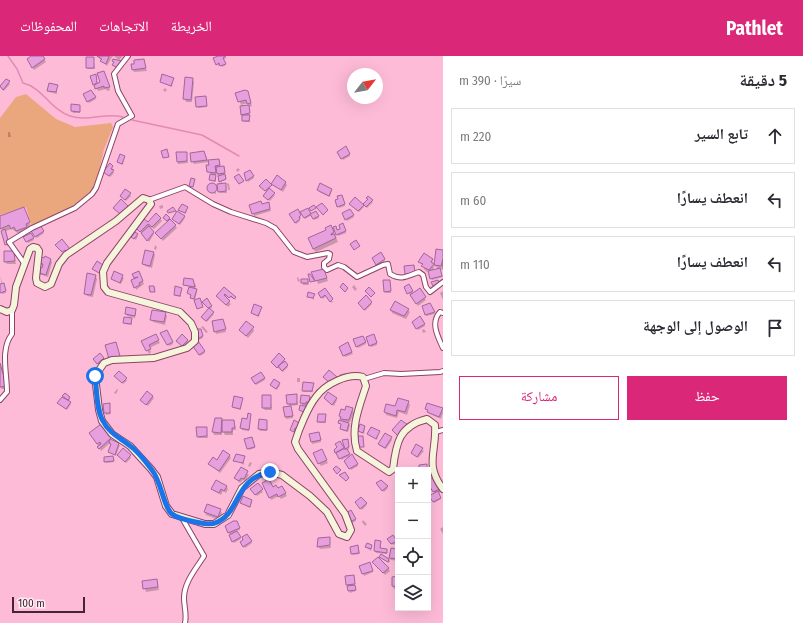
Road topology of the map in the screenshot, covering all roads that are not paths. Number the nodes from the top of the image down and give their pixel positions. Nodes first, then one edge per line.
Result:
1 (128, 56) edge
2 (148, 200) junction
3 (24, 263) junction
4 (443, 282) edge
5 (0, 309) edge
6 (12, 310) junction
7 (443, 313) edge
8 (443, 348) edge
9 (443, 371) edge
10 (364, 379) junction
11 (0, 400) edge
12 (443, 430) edge
13 (436, 432) junction
14 (443, 489) edge
15 (182, 518) junction
16 (185, 623) edge

1 - 3 street
2 - 3 street
2 - 4 street
2 - 15 street
3 - 6 street
5 - 6 street
6 - 11 street
7 - 8 street
9 - 10 street
10 - 13 street
10 - 15 street
12 - 13 street
13 - 14 street
15 - 16 street

